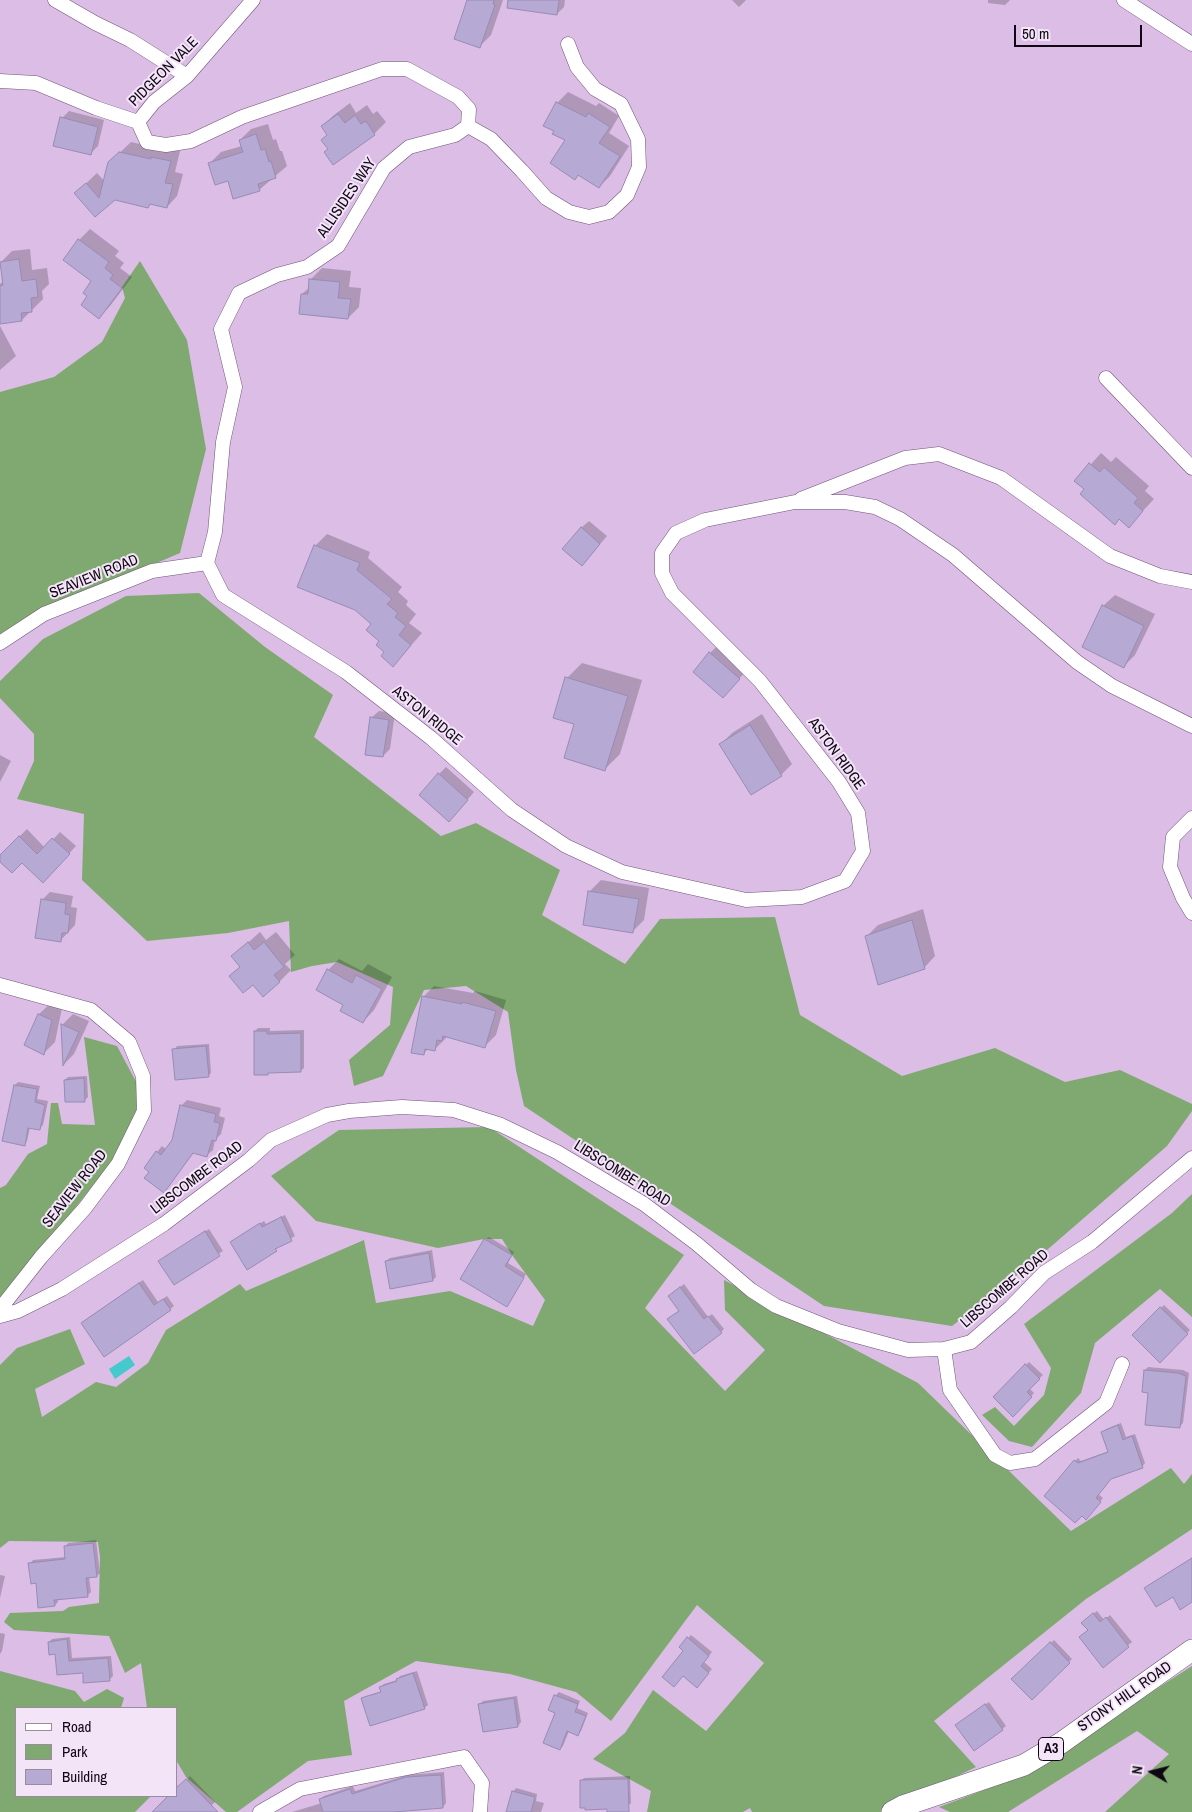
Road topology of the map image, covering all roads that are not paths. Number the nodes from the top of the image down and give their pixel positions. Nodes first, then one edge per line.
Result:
1 (55, 0) edge
2 (253, 0) edge
3 (1124, 0) edge
4 (568, 44) dead end
5 (1192, 44) edge
6 (187, 76) junction
7 (0, 81) edge
8 (138, 122) junction
9 (468, 126) junction
10 (1106, 378) dead end
11 (1192, 468) edge
12 (795, 502) junction
13 (207, 563) junction
14 (1192, 582) edge
15 (0, 643) edge
16 (1192, 726) edge
17 (1192, 818) edge
18 (1192, 913) edge
19 (0, 985) edge
20 (1192, 1158) edge
21 (0, 1309) edge
22 (0, 1316) edge
23 (944, 1350) junction
24 (1122, 1364) dead end
25 (1192, 1650) edge
26 (260, 1812) edge
27 (480, 1812) edge
28 (892, 1812) edge

1 - 6 street
2 - 6 street, PIDGEON VALE
3 - 5 street
4 - 9 street
6 - 8 street, PIDGEON VALE
7 - 8 street
8 - 9 street
9 - 13 street, ALLISIDES WAY
10 - 11 street
12 - 13 street, ASTON RIDGE
12 - 14 street
12 - 16 street, ASTON RIDGE
13 - 15 street, SEAVIEW ROAD
17 - 18 street
19 - 21 street, SEAVIEW ROAD
20 - 23 street, LIBSCOMBE ROAD
22 - 23 street, LIBSCOMBE ROAD
23 - 24 street
25 - 28 main road, STONY HILL ROAD / A3
26 - 27 street

